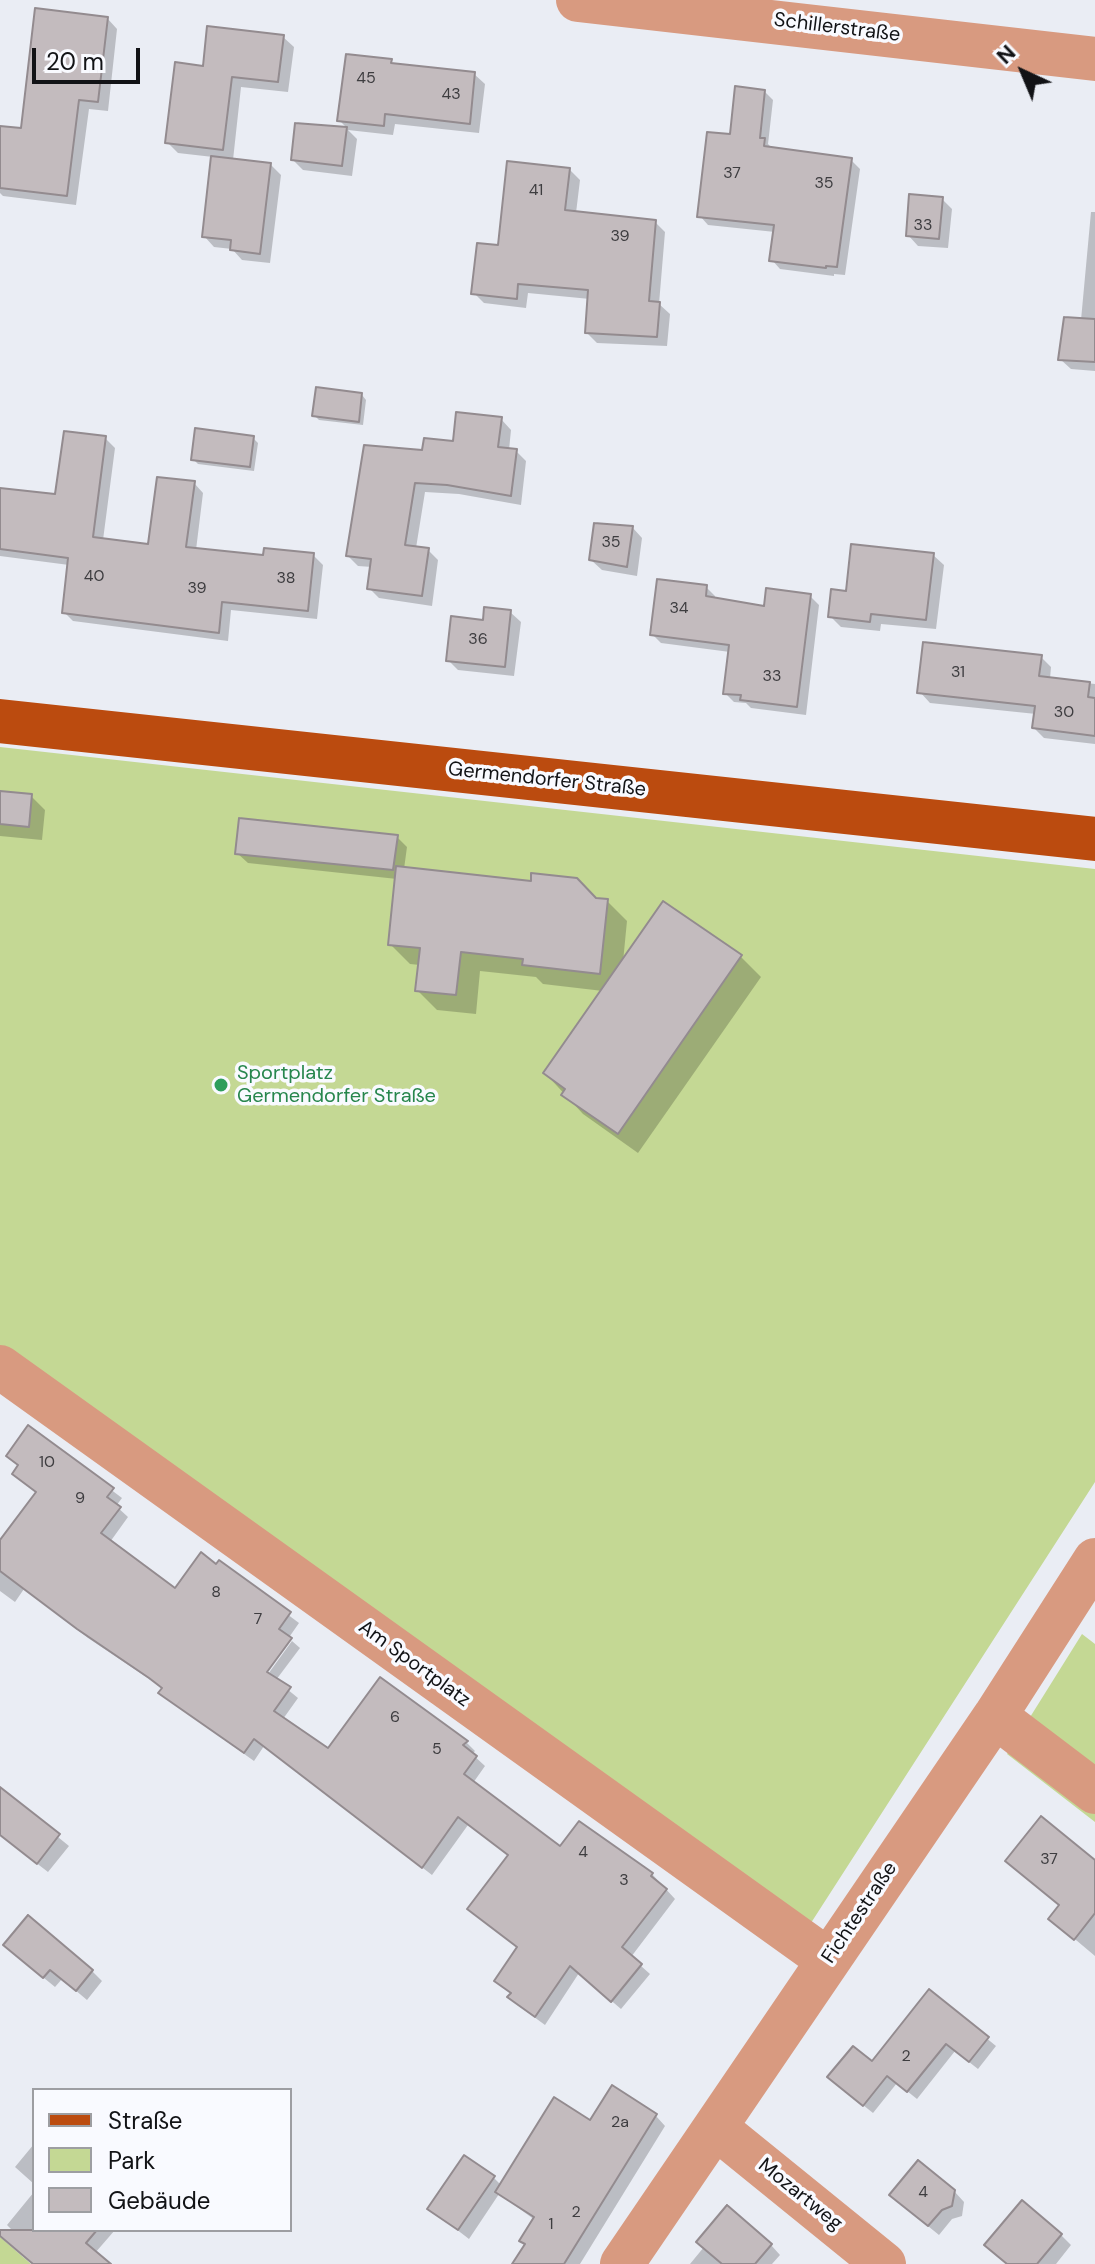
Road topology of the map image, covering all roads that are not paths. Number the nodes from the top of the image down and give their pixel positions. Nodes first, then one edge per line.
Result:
1 (578, 0) edge
2 (1095, 59) edge
3 (0, 721) edge
4 (1095, 839) edge
5 (0, 1367) edge
6 (1095, 1560) edge
7 (995, 1716) junction
8 (1095, 1792) edge
9 (828, 1960) junction
10 (715, 2127) junction
11 (622, 2264) edge
12 (884, 2264) edge

1 - 2 street, Schillerstraße
3 - 4 main road, Germendorfer Straße
5 - 9 street, Am Sportplatz
6 - 7 street, Fichtestraße
7 - 8 street
7 - 9 street, Fichtestraße
9 - 10 street, Fichtestraße
10 - 11 street, Fichtestraße
10 - 12 street, Mozartweg

